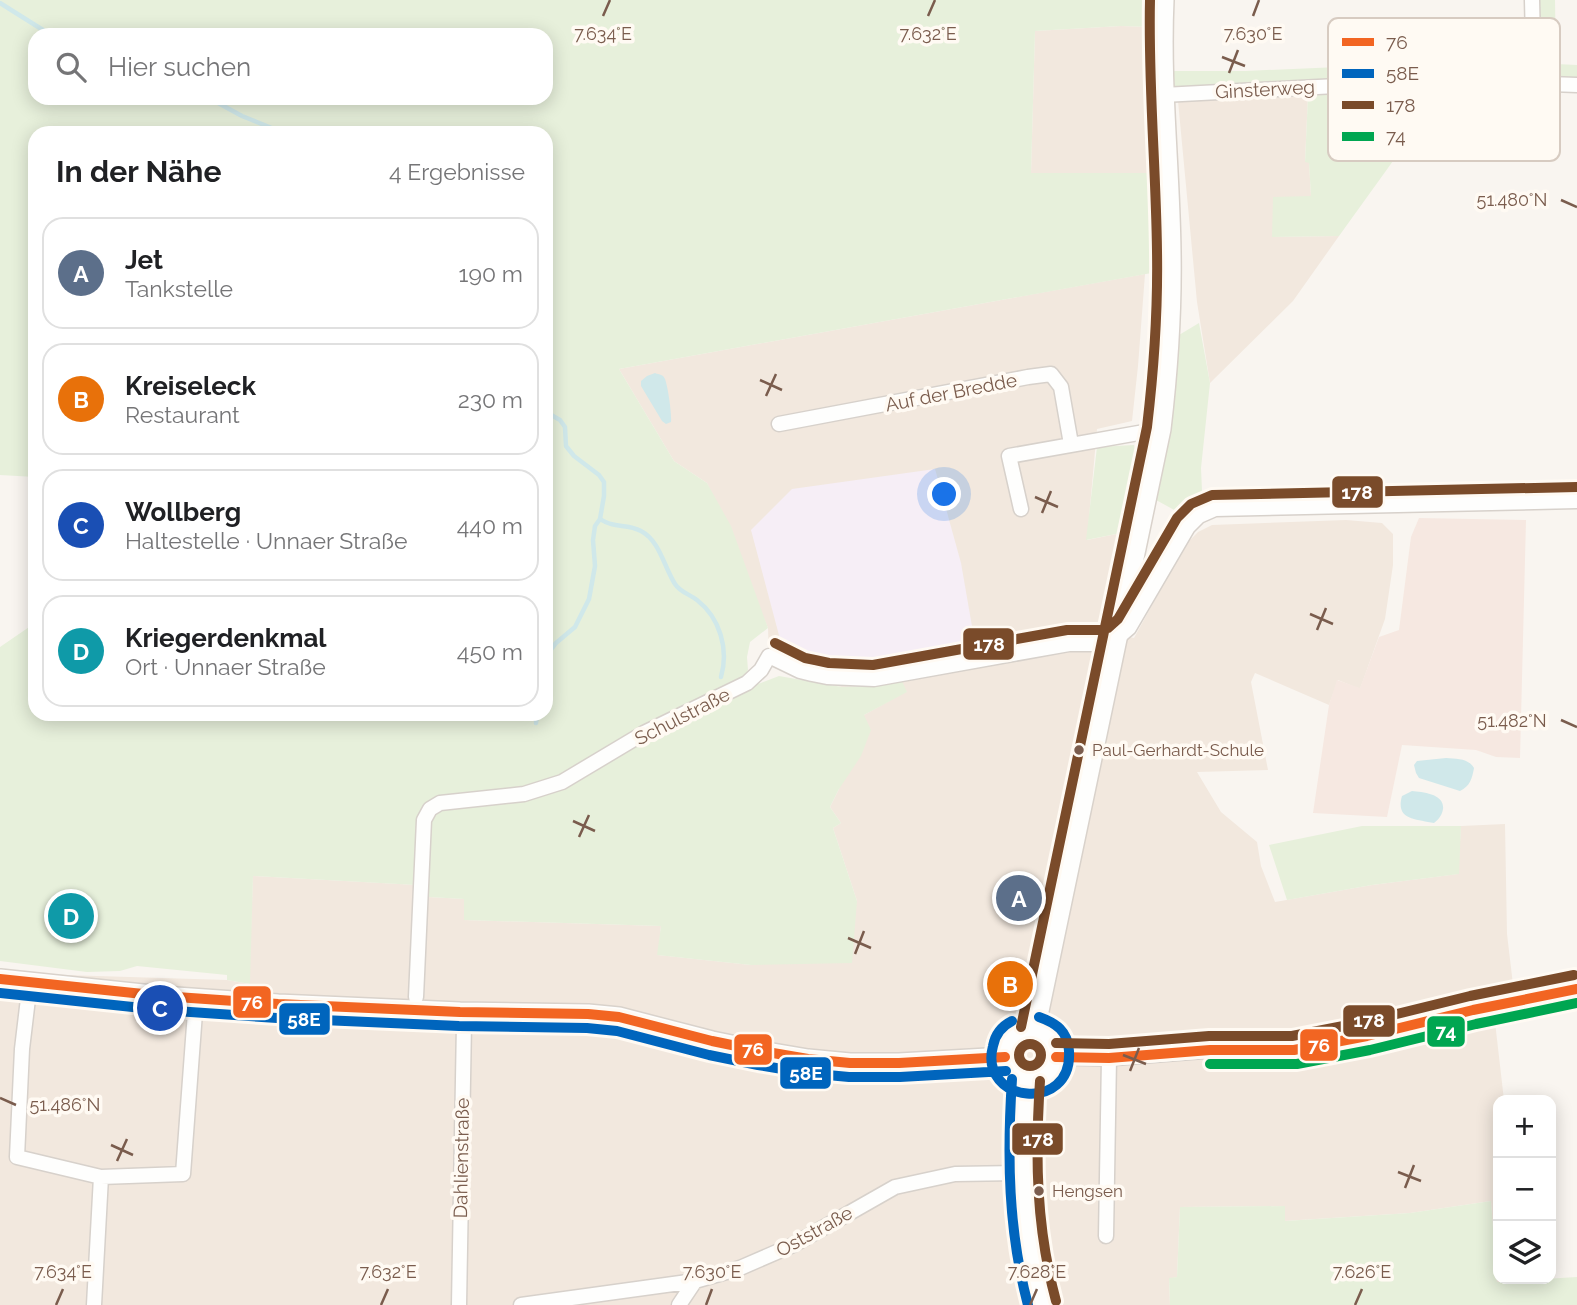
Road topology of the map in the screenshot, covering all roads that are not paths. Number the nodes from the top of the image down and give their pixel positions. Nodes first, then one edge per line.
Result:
1 (1164, 0) edge
2 (1532, 0) edge
3 (1532, 18) edge
4 (1328, 86) edge
5 (1163, 94) junction
6 (779, 424) dead end
7 (1161, 429) junction
8 (1071, 444) junction
9 (1577, 501) edge
10 (1021, 509) dead end
11 (1115, 639) junction
12 (0, 978) edge
13 (30, 982) junction
14 (1577, 989) edge
15 (416, 997) dead end
16 (196, 999) junction
17 (460, 1012) junction
18 (1035, 1030) junction
19 (1005, 1057) junction
20 (1056, 1057) junction
21 (1109, 1058) junction
22 (1026, 1080) junction
23 (1022, 1173) junction
24 (101, 1177) junction
25 (1106, 1236) dead end
26 (695, 1281) junction
27 (94, 1305) edge
28 (459, 1305) edge
29 (521, 1305) edge
30 (679, 1305) edge
31 (1042, 1305) edge

1 - 5 main road
2 - 3 street
4 - 5 street, Ginsterweg
5 - 7 main road
6 - 8 street, Auf der Bredde
7 - 8 street
7 - 11 main road
8 - 10 street
9 - 11 street
11 - 15 street, Schulstraße
11 - 18 main road
12 - 13 main road
13 - 16 main road
13 - 24 street
14 - 21 street
16 - 17 main road
16 - 24 street
17 - 19 main road
17 - 28 street, Dahlienstraße
18 - 19 main road
18 - 20 main road
19 - 22 main road
20 - 21 street
20 - 22 main road
21 - 25 street
22 - 23 main road
23 - 26 street, Oststraße
23 - 31 main road
24 - 27 street
26 - 29 street, Oststraße
26 - 30 street

